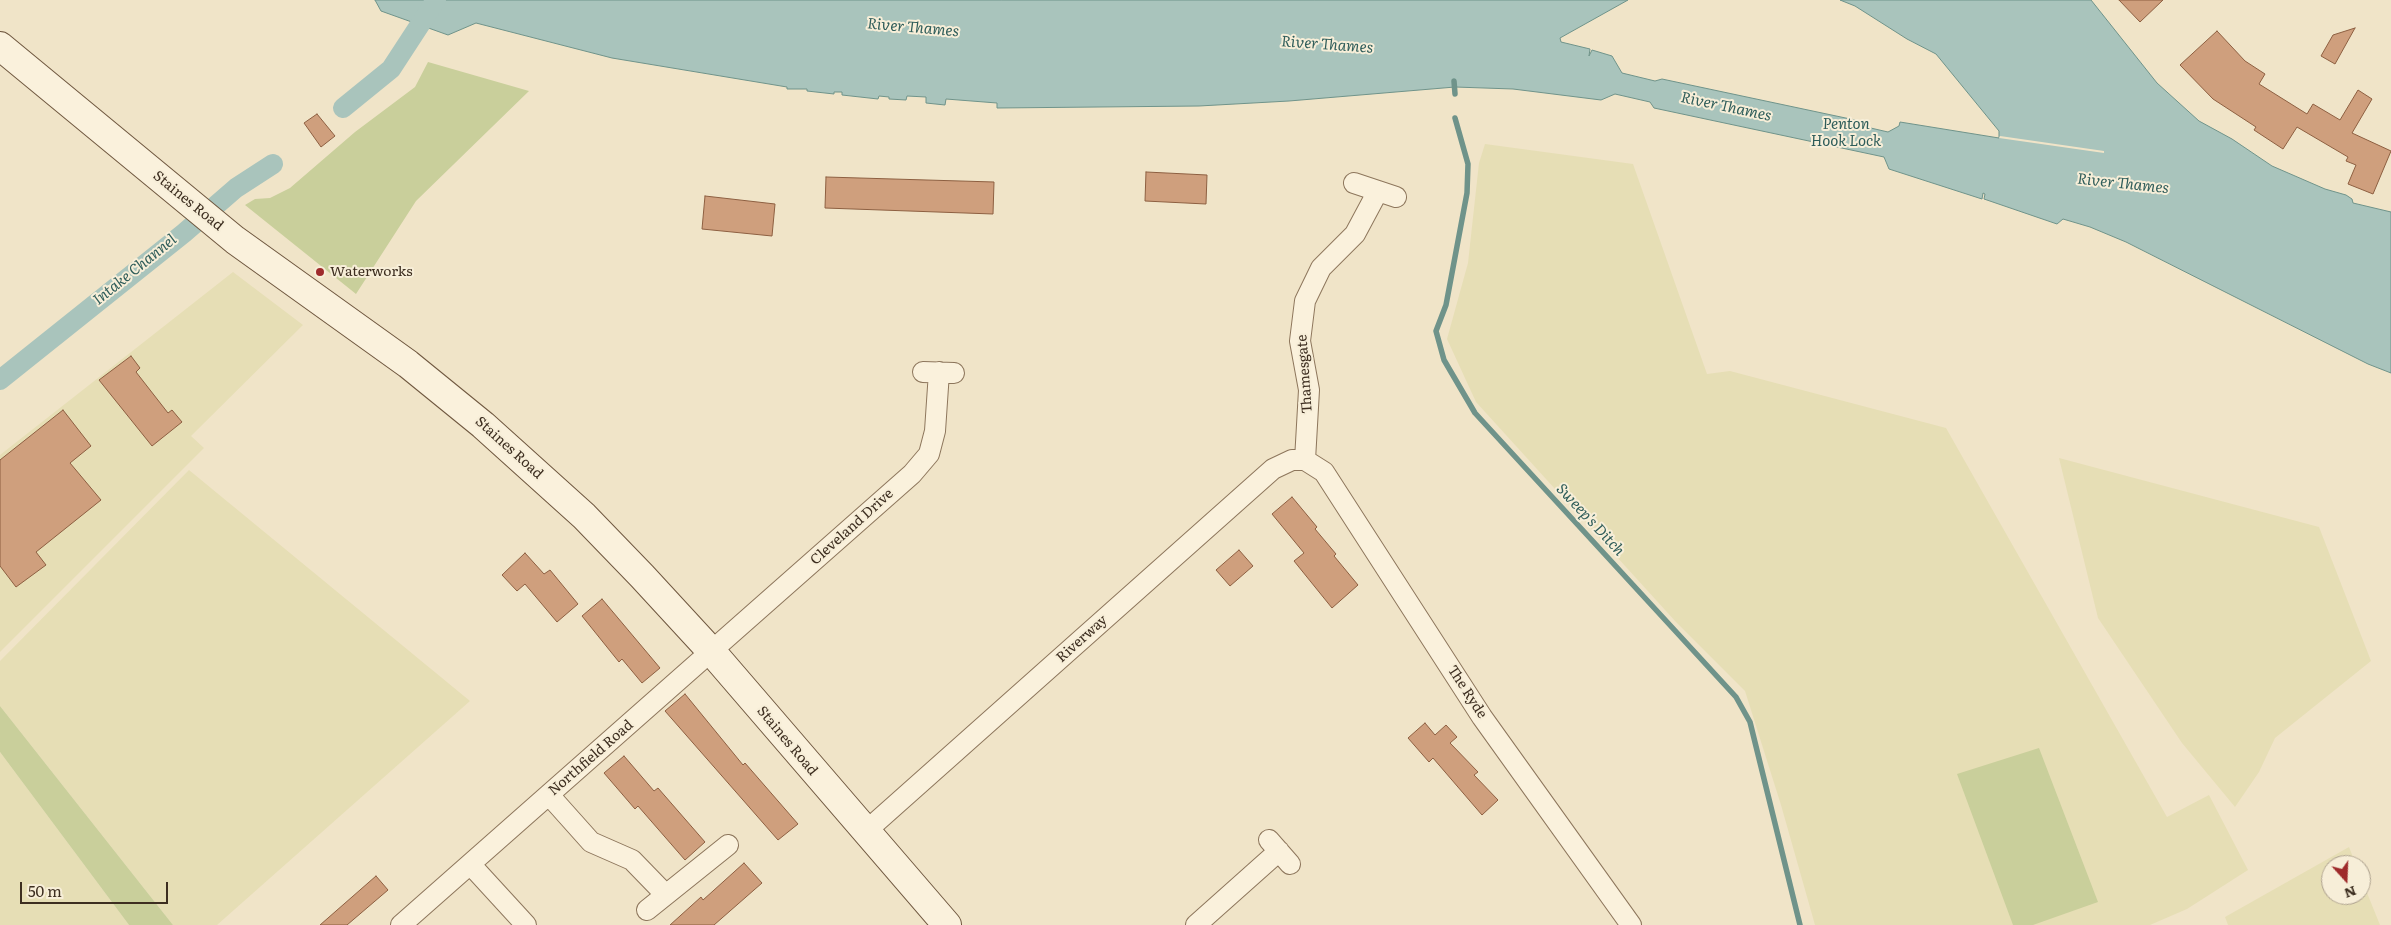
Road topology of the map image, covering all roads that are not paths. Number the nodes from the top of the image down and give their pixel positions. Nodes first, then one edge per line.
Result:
1 (0, 46) edge
2 (1354, 183) dead end
3 (939, 372) dead end
4 (1305, 460) junction
5 (712, 652) junction
6 (548, 795) junction
7 (865, 832) junction
8 (728, 845) dead end
9 (1279, 852) dead end
10 (471, 865) junction
11 (665, 894) junction
12 (646, 910) dead end
13 (400, 925) edge
14 (526, 925) edge
15 (948, 925) edge
16 (1196, 925) edge
17 (1632, 925) edge

1 - 5 main road, Staines Road
2 - 4 street, Thamesgate
3 - 5 street, Cleveland Drive
4 - 7 street, Riverway
4 - 17 street, The Ryde
5 - 6 street, Northfield Road
5 - 7 main road, Staines Road
6 - 10 street, Northfield Road
6 - 11 street
7 - 15 main road, Staines Road
8 - 11 street
9 - 16 street
10 - 13 street, Northfield Road
10 - 14 street
11 - 12 street

